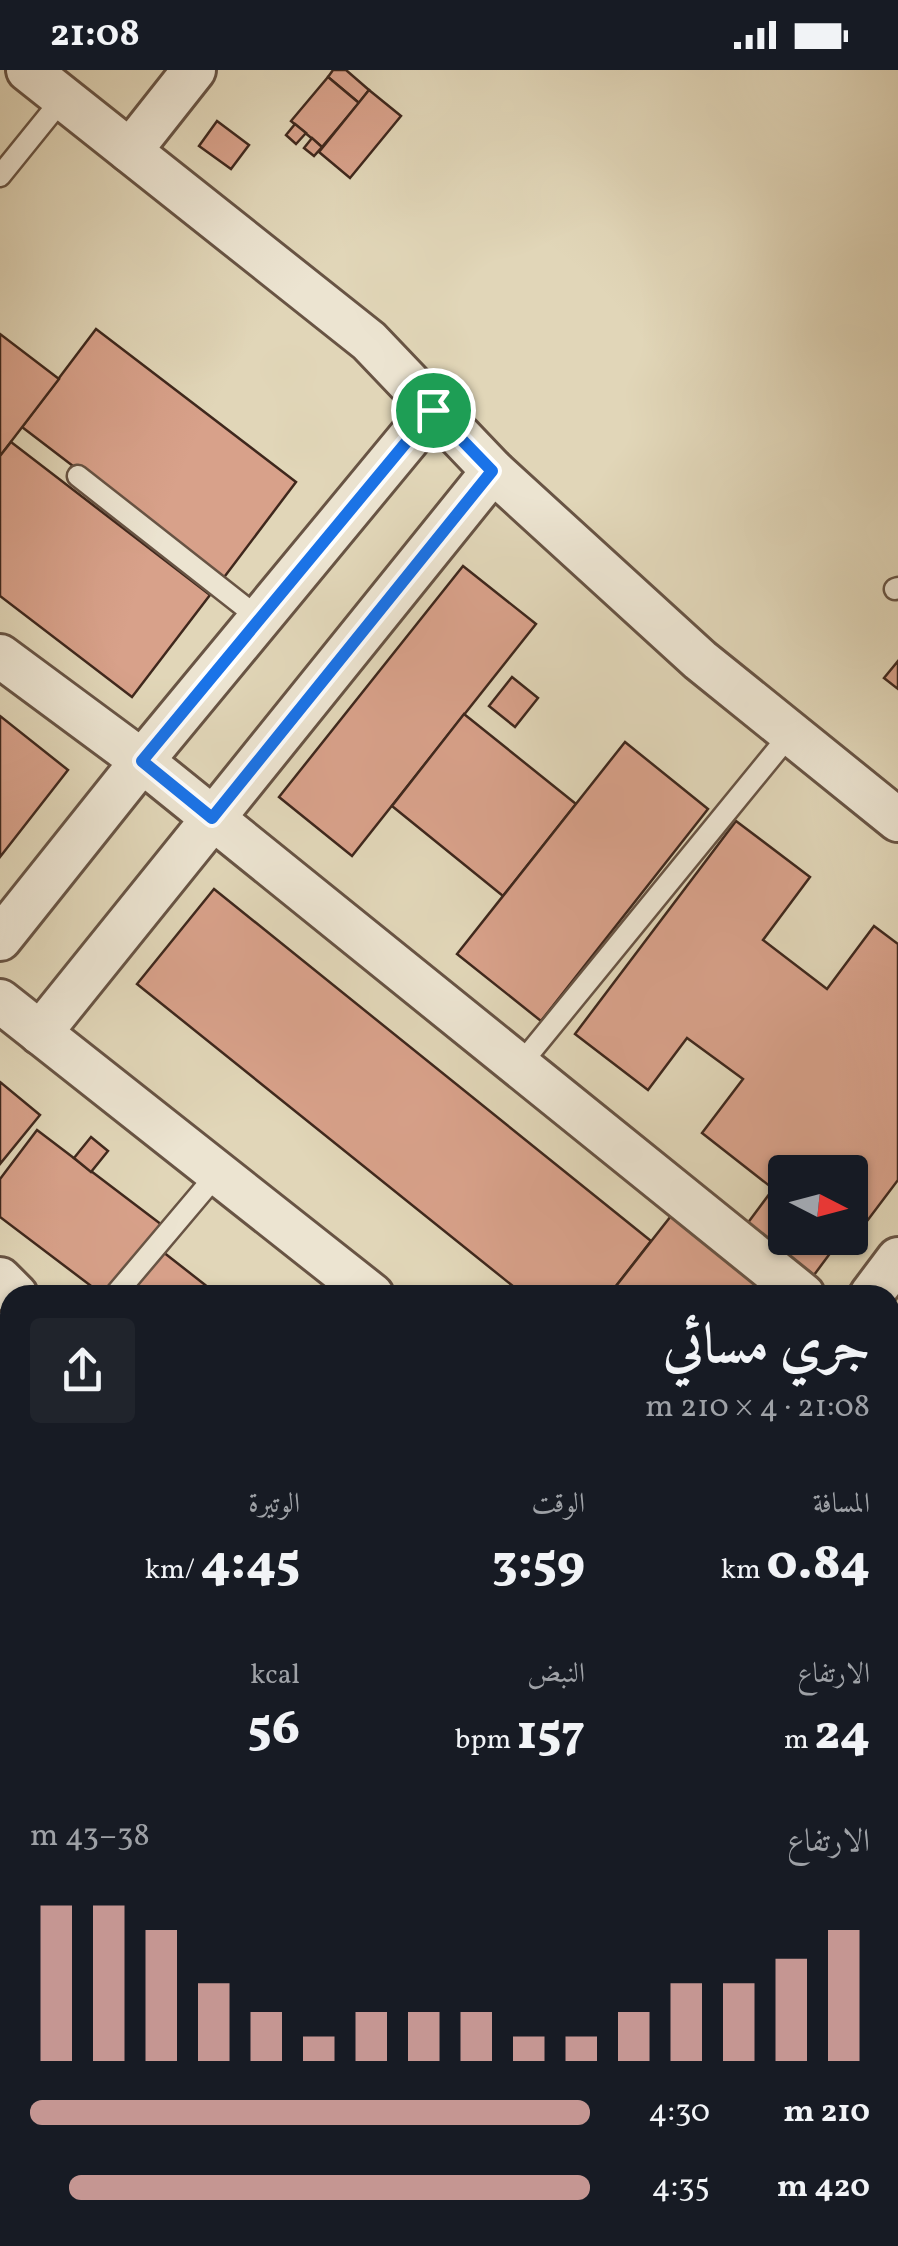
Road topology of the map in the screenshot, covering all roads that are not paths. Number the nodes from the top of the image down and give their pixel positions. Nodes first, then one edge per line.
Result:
1 (28, 70) edge
2 (194, 70) edge
3 (63, 98) junction
4 (130, 151) junction
5 (0, 176) edge
6 (433, 410) junction
7 (492, 471) junction
8 (78, 476) dead end
9 (260, 618) junction
10 (0, 656) edge
11 (791, 733) junction
12 (142, 761) junction
13 (212, 818) junction
14 (898, 820) edge
15 (0, 940) edge
16 (0, 1002) edge
17 (40, 1034) junction
18 (519, 1066) junction
19 (218, 1173) junction
20 (898, 1259) edge
21 (123, 1285) edge
22 (359, 1285) edge
23 (790, 1285) edge
24 (878, 1285) edge

1 - 3 street
2 - 4 street
3 - 4 street
3 - 5 lane
4 - 6 street
6 - 7 street
6 - 9 street
7 - 11 street
7 - 13 street
8 - 9 lane
9 - 12 street
10 - 12 street
11 - 14 street
11 - 18 lane
12 - 13 street
12 - 15 street
13 - 17 street
13 - 18 street
16 - 17 street
17 - 19 street
18 - 23 street
19 - 21 lane
19 - 22 street
20 - 24 street

